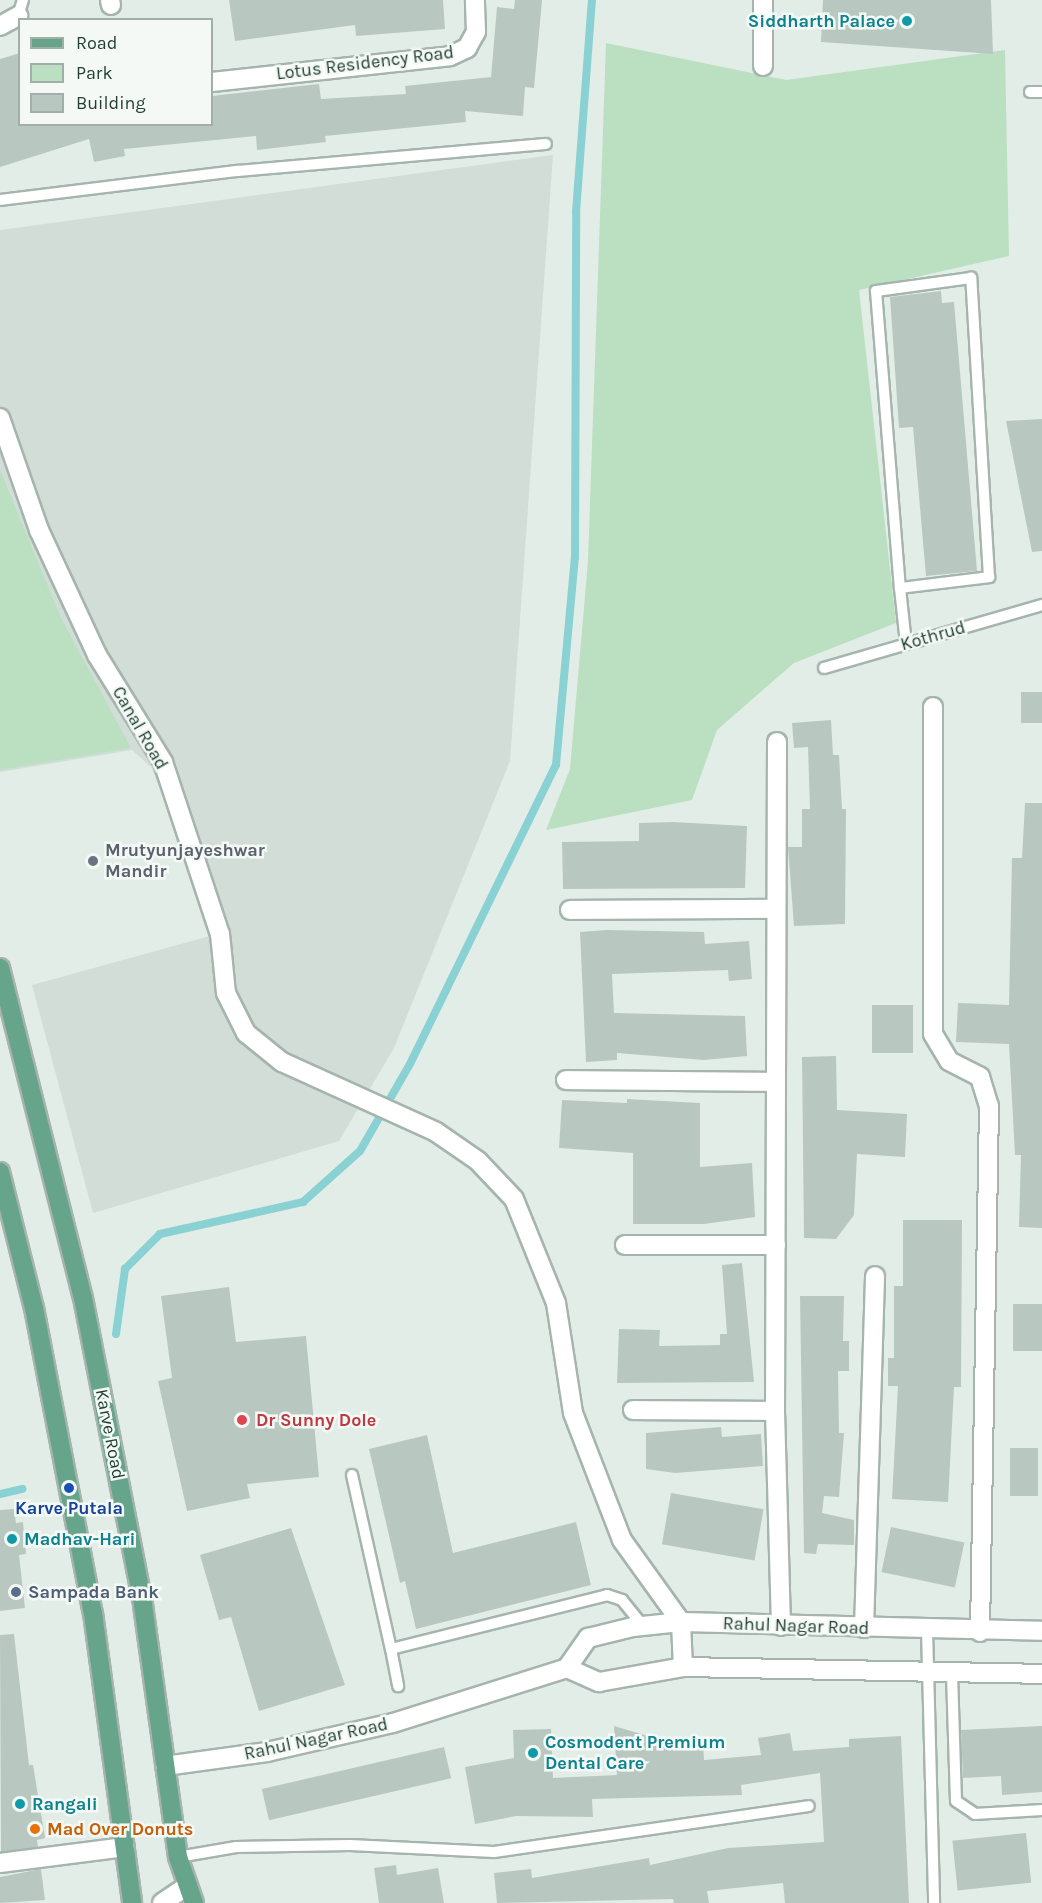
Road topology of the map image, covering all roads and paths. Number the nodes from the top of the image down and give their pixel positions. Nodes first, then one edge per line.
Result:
1 (475, 0) edge
2 (763, 0) edge
3 (21, 8) edge
4 (0, 26) edge
5 (763, 66) dead end
6 (213, 82) edge
7 (546, 144) dead end
8 (0, 200) edge
9 (0, 418) edge
10 (900, 588) junction
11 (1042, 605) edge
12 (906, 644) junction
13 (824, 668) dead end
14 (933, 707) dead end
15 (777, 742) dead end
16 (776, 909) junction
17 (570, 910) dead end
18 (0, 968) edge
19 (566, 1080) dead end
20 (776, 1082) junction
21 (1, 1177) edge
22 (625, 1245) dead end
23 (776, 1245) junction
24 (874, 1276) dead end
25 (633, 1410) dead end
26 (775, 1411) junction
27 (352, 1475) dead end
28 (681, 1622) junction
29 (643, 1626) junction
30 (781, 1626) junction
31 (864, 1628) junction
32 (927, 1630) junction
33 (1042, 1631) edge
34 (980, 1632) junction
35 (390, 1649) junction
36 (683, 1667) junction
37 (567, 1668) junction
38 (925, 1673) junction
39 (952, 1674) junction
40 (1042, 1674) edge
41 (398, 1686) dead end
42 (165, 1766) junction
43 (809, 1806) dead end
44 (1042, 1810) edge
45 (124, 1847) junction
46 (178, 1857) junction
47 (0, 1863) edge
48 (190, 1895) edge
49 (132, 1903) edge
50 (162, 1903) edge
51 (934, 1903) edge

1 - 6 street, Lotus Residency Road
2 - 5 street
3 - 4 street
7 - 8 lane
9 - 28 street, Canal Road
10 - 10 lane
10 - 12 lane
11 - 12 lane, Kothrud
12 - 13 lane, Kothrud
14 - 34 street
15 - 16 street
16 - 17 street
16 - 20 street
18 - 42 main road, Karve Road
19 - 20 street
20 - 23 street
21 - 45 main road
22 - 23 street
23 - 26 street
24 - 31 street
25 - 26 street
26 - 30 street
27 - 35 lane
28 - 29 street, Rahul Nagar Road
28 - 30 street, Rahul Nagar Road
28 - 36 street
29 - 35 lane
29 - 37 street, Rahul Nagar Road
30 - 31 street, Rahul Nagar Road
31 - 32 street, Rahul Nagar Road
32 - 34 street, Rahul Nagar Road
32 - 38 lane
33 - 34 street, Rahul Nagar Road
35 - 41 lane
36 - 37 street
36 - 38 street
37 - 42 street, Rahul Nagar Road
38 - 39 street
38 - 51 lane
39 - 40 street
39 - 44 lane
42 - 46 main road, Karve Road
43 - 46 lane
45 - 47 street
45 - 49 main road
46 - 48 main road, Karve Road
48 - 50 street

